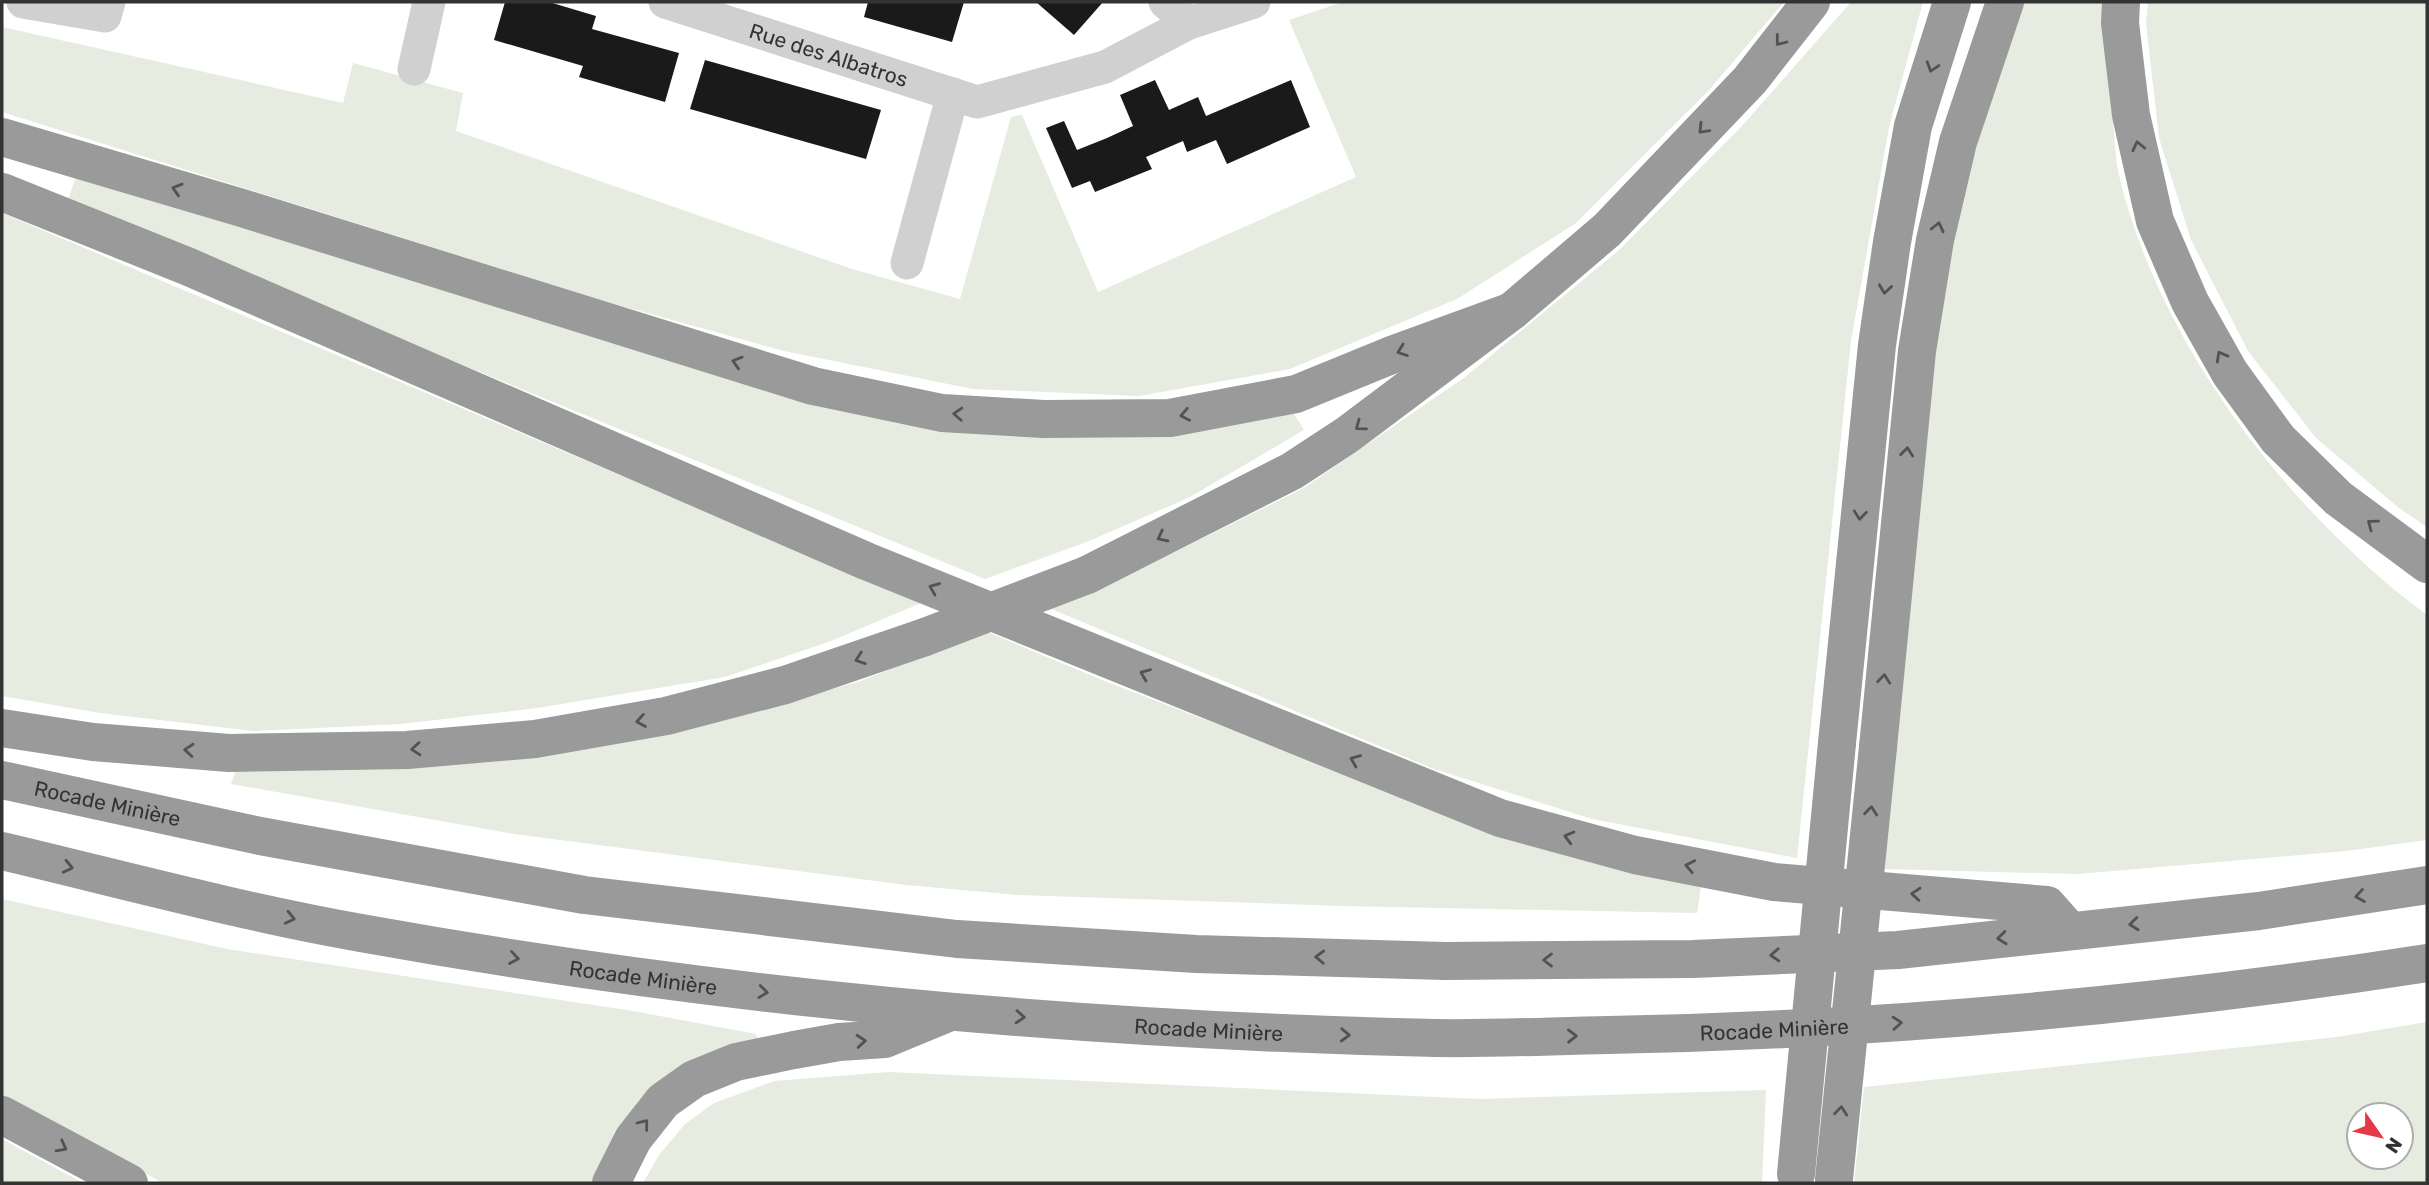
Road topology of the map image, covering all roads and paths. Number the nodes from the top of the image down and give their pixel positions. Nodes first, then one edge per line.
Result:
1 (23, 2) edge
2 (109, 2) edge
3 (429, 2) edge
4 (665, 2) edge
5 (1254, 2) edge
6 (1811, 2) edge
7 (1952, 2) edge
8 (2005, 2) edge
9 (2121, 2) edge
10 (1177, 13) edge
11 (414, 69) dead end
12 (953, 94) junction
13 (2, 137) edge
14 (2, 192) edge
15 (907, 263) dead end
16 (1512, 311) junction
17 (2427, 564) edge
18 (2, 728) edge
19 (2, 780) edge
20 (2, 851) edge
21 (2427, 885) edge
22 (2070, 931) junction
23 (2427, 963) edge
24 (952, 1012) junction
25 (2, 1115) edge
26 (1795, 1179) edge
27 (1834, 1181) edge
28 (129, 1183) edge
29 (611, 1183) edge

1 - 2 street
3 - 11 street
4 - 12 street, Rue des Albatros
5 - 10 street, Rue des Albatros
6 -> 16 highway
7 -> 26 highway, bridge
27 -> 8 highway, bridge
17 -> 9 highway
10 - 12 street, Rue des Albatros
12 - 15 street
16 -> 13 highway
22 -> 14 highway
16 -> 18 highway, bridge
22 -> 19 highway, Rocade Minière
20 -> 24 highway, Rocade Minière
21 -> 22 highway, Rocade Minière
24 -> 23 highway, Rocade Minière
29 -> 24 highway
25 -> 28 highway

